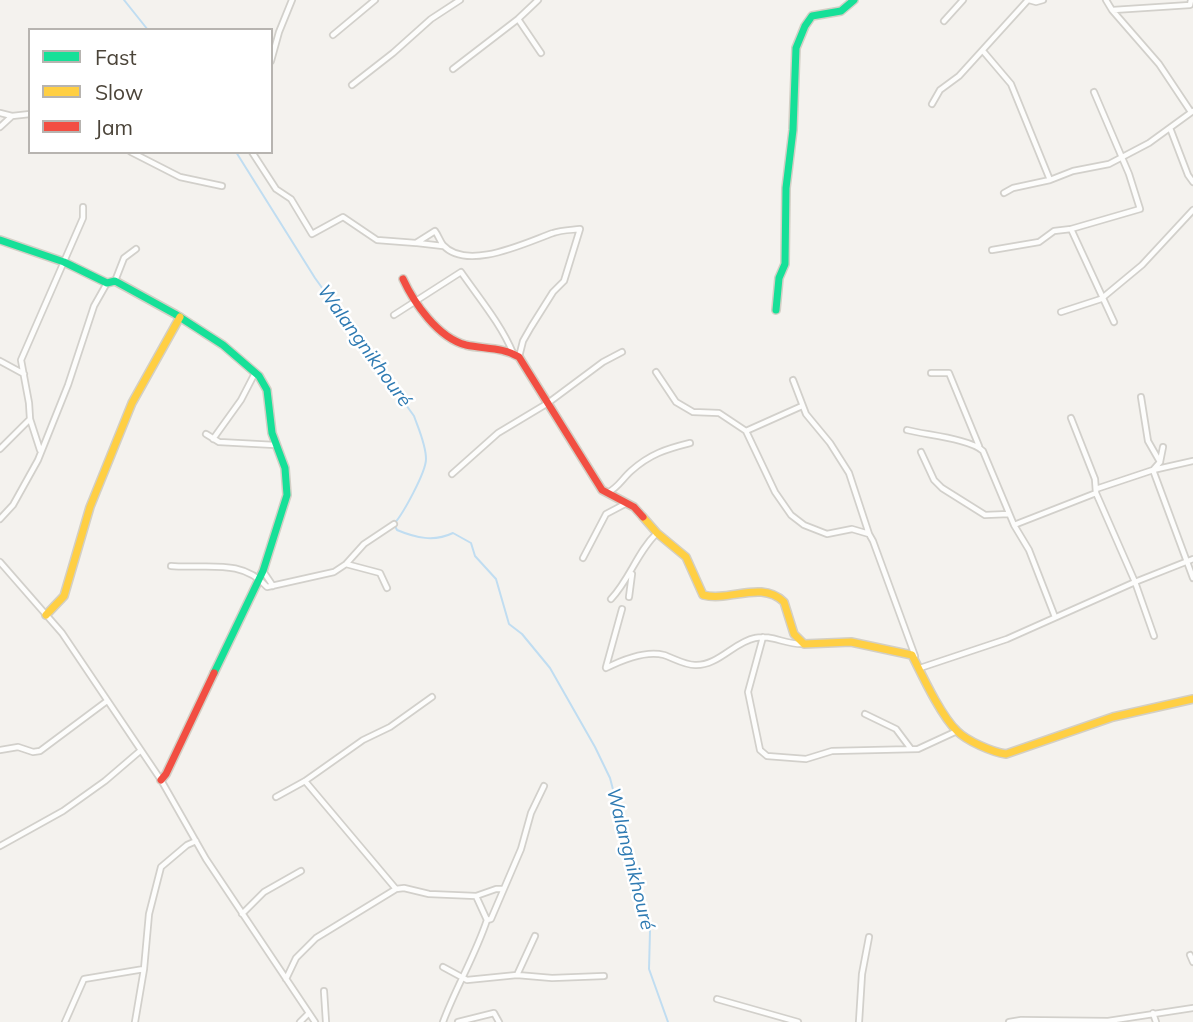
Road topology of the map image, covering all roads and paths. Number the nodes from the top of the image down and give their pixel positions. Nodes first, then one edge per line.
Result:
1 (292, 0) edge
2 (376, 0) edge
3 (460, 0) edge
4 (538, 0) edge
5 (854, 0) edge
6 (963, 0) edge
7 (1029, 0) edge
8 (1043, 0) edge
9 (1106, 0) edge
10 (1192, 4) edge
11 (1112, 10) junction
12 (518, 19) junction
13 (944, 21) dead end
14 (333, 36) dead end
15 (983, 51) junction
16 (541, 53) dead end
17 (273, 54) edge
18 (453, 69) dead end
19 (352, 86) dead end
20 (1094, 92) dead end
21 (932, 104) dead end
22 (1192, 112) edge
23 (0, 113) edge
24 (28, 114) edge
25 (12, 116) junction
26 (0, 127) edge
27 (1170, 127) junction
28 (135, 154) edge
29 (253, 154) edge
30 (1122, 159) junction
31 (1050, 180) junction
32 (1193, 181) edge
33 (222, 186) dead end
34 (1004, 193) dead end
35 (83, 207) dead end
36 (1193, 210) edge
37 (1071, 229) junction
38 (0, 240) edge
39 (416, 243) junction
40 (444, 247) junction
41 (136, 249) dead end
42 (992, 250) dead end
43 (64, 262) junction
44 (403, 279) dead end
45 (111, 282) junction
46 (1101, 299) junction
47 (415, 300) junction
48 (776, 310) dead end
49 (1061, 312) dead end
50 (394, 315) dead end
51 (180, 317) junction
52 (1114, 322) dead end
53 (622, 352) dead end
54 (516, 355) junction
55 (0, 361) edge
56 (656, 372) dead end
57 (24, 373) junction
58 (256, 373) junction
59 (932, 373) dead end
60 (793, 380) dead end
61 (1141, 397) dead end
62 (548, 402) junction
63 (802, 405) junction
64 (1071, 418) dead end
65 (30, 419) junction
66 (907, 430) dead end
67 (746, 431) junction
68 (206, 434) dead end
69 (213, 439) junction
70 (690, 443) dead end
71 (276, 445) junction
72 (979, 447) junction
73 (1163, 447) dead end
74 (0, 449) edge
75 (40, 451) junction
76 (921, 452) dead end
77 (1160, 461) junction
78 (1193, 461) edge
79 (1153, 470) junction
80 (452, 474) dead end
81 (1096, 491) junction
82 (606, 493) junction
83 (625, 504) junction
84 (1009, 514) junction
85 (0, 519) edge
86 (394, 524) dead end
87 (1014, 525) junction
88 (657, 534) junction
89 (869, 534) junction
90 (583, 558) dead end
91 (1191, 560) edge
92 (0, 562) edge
93 (346, 564) junction
94 (171, 566) dead end
95 (632, 570) junction
96 (261, 575) junction
97 (1193, 578) edge
98 (1135, 582) junction
99 (387, 588) dead end
100 (629, 597) dead end
101 (611, 599) dead end
102 (622, 610) dead end
103 (46, 615) junction
104 (1055, 617) junction
105 (1154, 636) dead end
106 (763, 637) junction
107 (804, 643) junction
108 (918, 664) junction
109 (432, 697) dead end
110 (1193, 699) edge
111 (107, 701) junction
112 (865, 714) dead end
113 (957, 731) junction
114 (911, 749) junction
115 (0, 750) edge
116 (140, 751) junction
117 (161, 780) junction
118 (306, 781) junction
119 (544, 786) dead end
120 (276, 797) dead end
121 (196, 841) junction
122 (0, 846) edge
123 (301, 871) dead end
124 (503, 889) junction
125 (396, 890) junction
126 (476, 897) junction
127 (242, 914) junction
128 (487, 920) junction
129 (535, 936) dead end
130 (869, 937) dead end
131 (1190, 955) dead end
132 (1193, 962) edge
133 (443, 967) dead end
134 (144, 969) junction
135 (517, 975) junction
136 (604, 976) dead end
137 (286, 979) junction
138 (462, 979) junction
139 (324, 991) dead end
140 (718, 999) dead end
141 (1193, 1008) edge
142 (309, 1013) junction
143 (1153, 1013) junction
144 (65, 1022) edge
145 (135, 1022) edge
146 (300, 1022) edge
147 (315, 1022) edge
148 (326, 1022) edge
149 (443, 1022) edge
150 (458, 1022) edge
151 (499, 1022) edge
152 (798, 1022) edge
153 (859, 1022) edge
154 (1009, 1022) edge
155 (1107, 1022) edge
156 (1156, 1022) edge

1 - 17 street
2 - 14 street
3 - 19 street
4 - 12 street
5 - 48 street
6 - 13 street
7 - 8 street
7 - 15 street
9 - 11 street
10 - 11 street
11 - 22 street
12 - 16 street
12 - 18 street
15 - 21 street
15 - 31 street
20 - 30 street
22 - 27 street
23 - 25 street
24 - 25 street
25 - 26 street
27 - 30 street
27 - 32 street
28 - 33 street
29 - 39 street
30 - 31 street
30 - 37 street
31 - 34 street
35 - 43 street
36 - 46 street
37 - 42 street
37 - 46 street
38 - 43 street
39 - 40 street
39 - 40 street
40 - 54 street
41 - 45 street
43 - 45 street
43 - 57 street
44 - 47 street
45 - 51 street
45 - 75 street
46 - 49 street
46 - 52 street
47 - 50 street
47 - 54 street
47 - 54 street
51 - 58 street
51 - 103 street
53 - 62 street
54 - 62 street
55 - 57 street
56 - 67 street
57 - 65 street
58 - 69 street
58 - 71 street
59 - 72 street
60 - 63 street
61 - 77 street
62 - 80 street
62 - 82 street
63 - 67 street
63 - 89 street
64 - 81 street
65 - 74 street
65 - 75 street
66 - 72 street
67 - 89 street
68 - 69 street
69 - 71 street
70 - 82 street
71 - 96 street
72 - 84 street
73 - 77 street
75 - 85 street
76 - 84 street
77 - 79 street
78 - 79 street
79 - 81 street
79 - 91 street
81 - 87 street
81 - 98 street
82 - 83 street
83 - 88 street
83 - 90 street
84 - 87 street
86 - 93 street
87 - 104 street
88 - 95 street
88 - 107 street
89 - 108 street
91 - 97 street
91 - 98 street
92 - 103 street
93 - 96 street
93 - 99 street
94 - 96 street
95 - 100 street
95 - 101 street
96 - 117 street
98 - 104 street
98 - 105 street
102 - 106 street
103 - 111 street
104 - 108 street
106 - 107 street
106 - 114 street
107 - 108 street
108 - 113 street
109 - 118 street
110 - 113 street
111 - 115 street
111 - 116 street
112 - 114 street
113 - 114 street
116 - 117 street
116 - 122 street
117 - 121 street
118 - 120 street
118 - 125 street
119 - 124 street
121 - 127 street
121 - 134 street
123 - 127 street
124 - 126 street
124 - 128 street
125 - 126 street
125 - 137 street
126 - 128 street
127 - 137 street
128 - 138 street
129 - 135 street
130 - 153 street
131 - 132 street
133 - 138 street
134 - 144 street
134 - 145 street
135 - 136 street
135 - 138 street
137 - 142 street
138 - 149 street
139 - 148 street
140 - 152 street
141 - 143 street
142 - 146 street
142 - 147 street
143 - 155 street
143 - 156 street
150 - 151 street
154 - 155 street

